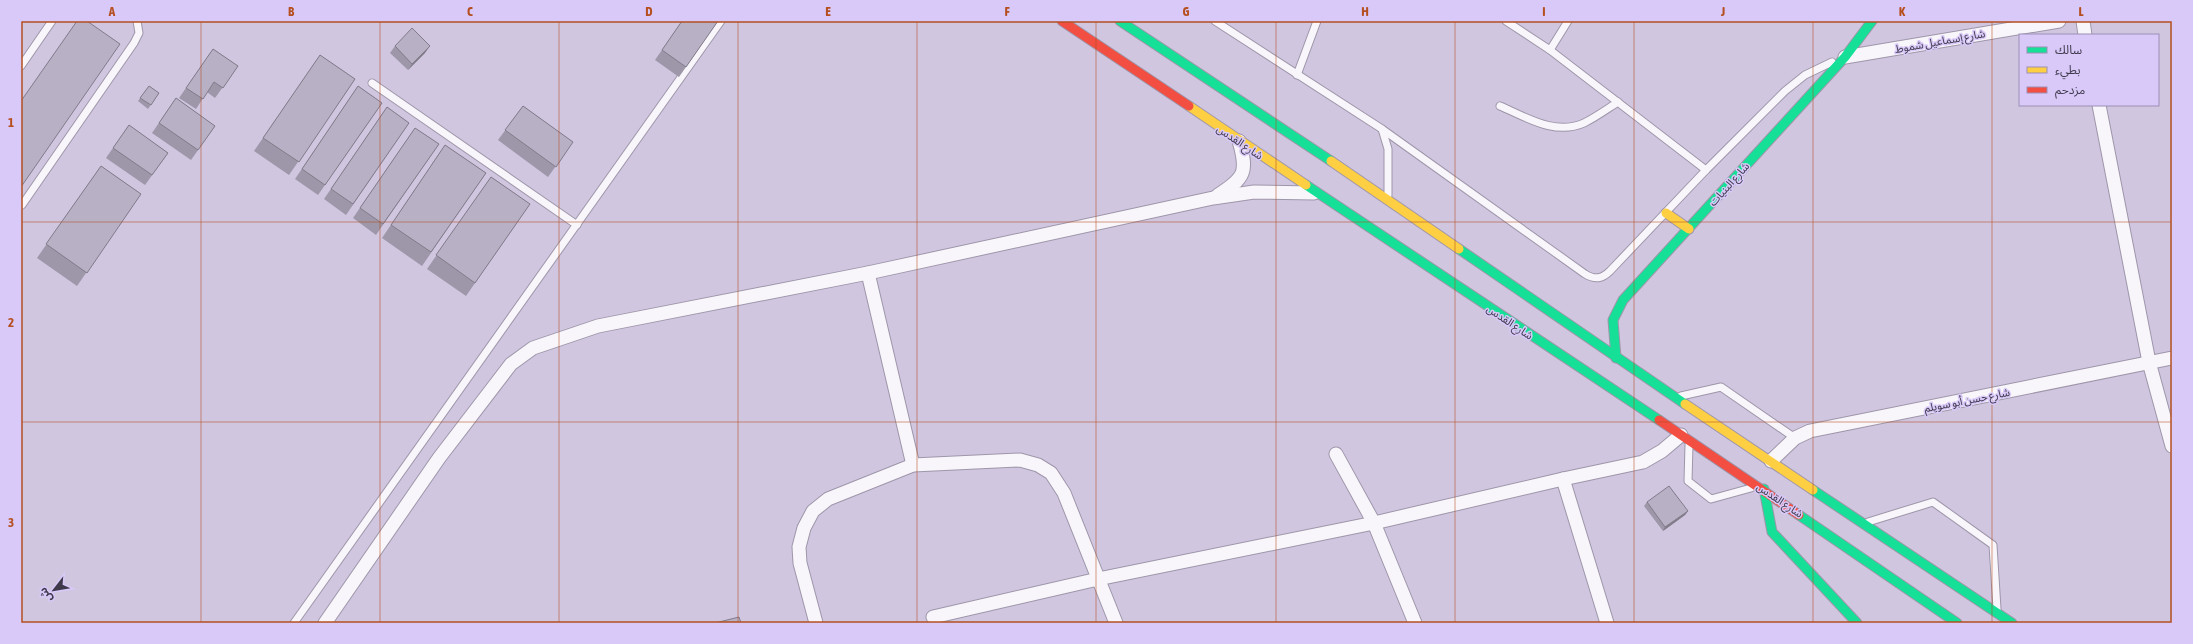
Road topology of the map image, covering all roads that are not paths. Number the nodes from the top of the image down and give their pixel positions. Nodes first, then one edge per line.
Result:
1 (52, 21) edge
2 (137, 21) edge
3 (721, 21) edge
4 (1062, 21) edge
5 (1120, 21) edge
6 (1215, 21) edge
7 (1317, 21) edge
8 (1506, 21) edge
9 (1568, 21) edge
10 (1872, 21) edge
11 (2059, 21) edge
12 (2083, 21) edge
13 (2085, 34) edge
14 (1550, 50) junction
15 (1845, 57) junction
16 (21, 66) edge
17 (1297, 75) junction
18 (372, 82) dead end
19 (1618, 102) junction
20 (1500, 106) dead end
21 (2099, 106) edge
22 (1382, 129) junction
23 (1239, 141) junction
24 (1706, 170) junction
25 (1316, 193) junction
26 (1213, 198) junction
27 (1388, 199) junction
28 (22, 205) edge
29 (1666, 213) junction
30 (577, 225) junction
31 (1689, 229) junction
32 (868, 273) junction
33 (1616, 358) junction
34 (2172, 358) edge
35 (2149, 362) junction
36 (1675, 397) junction
37 (1685, 438) junction
38 (1795, 438) junction
39 (2172, 446) edge
40 (1336, 454) dead end
41 (1771, 461) junction
42 (913, 465) junction
43 (1563, 479) junction
44 (1762, 487) junction
45 (1374, 523) junction
46 (1864, 523) junction
47 (1098, 579) junction
48 (1895, 580) junction
49 (1997, 611) junction
50 (933, 617) dead end
51 (1932, 617) dead end
52 (294, 623) edge
53 (325, 623) edge
54 (816, 623) edge
55 (1116, 623) edge
56 (1415, 623) edge
57 (1607, 623) edge
58 (1855, 623) edge
59 (1957, 623) edge
60 (2012, 623) edge

1 - 16 lane
2 - 28 lane
3 - 30 lane
4 - 23 main road, شارع القدس
5 - 27 main road
6 - 17 lane
7 - 17 lane
8 - 14 lane
9 - 14 lane
10 - 15 main road, شارع البنيات
11 - 15 street, شارع إسماعيل شموط
12 - 13 street
14 - 19 lane
15 - 24 lane
15 - 31 main road, شارع البنيات
17 - 22 lane
18 - 30 lane
19 - 20 lane
19 - 24 lane
21 - 35 street
22 - 27 lane
22 - 29 lane
23 - 25 main road, شارع القدس
23 - 26 street
24 - 29 lane
25 - 26 street
25 - 37 main road, شارع القدس
26 - 32 street
27 - 33 main road
29 - 31 main road
30 - 52 lane
31 - 33 main road, شارع البنيات
32 - 42 street
32 - 53 street
33 - 36 main road
34 - 35 street, شارع حسن أبو سويلم
35 - 38 street, شارع حسن أبو سويلم
35 - 39 street
36 - 38 lane
36 - 41 main road
37 - 43 street
37 - 44 main road, شارع القدس
37 - 44 lane
38 - 41 street, شارع حسن أبو سويلم
40 - 45 street
41 - 46 main road
42 - 47 street
42 - 54 street
43 - 45 street
43 - 57 street
44 - 48 main road, شارع القدس
44 - 58 main road
45 - 47 street
45 - 56 street
46 - 49 main road
46 - 49 lane
47 - 50 street
47 - 55 street
48 - 51 main road
48 - 59 main road, شارع القدس
49 - 60 main road

